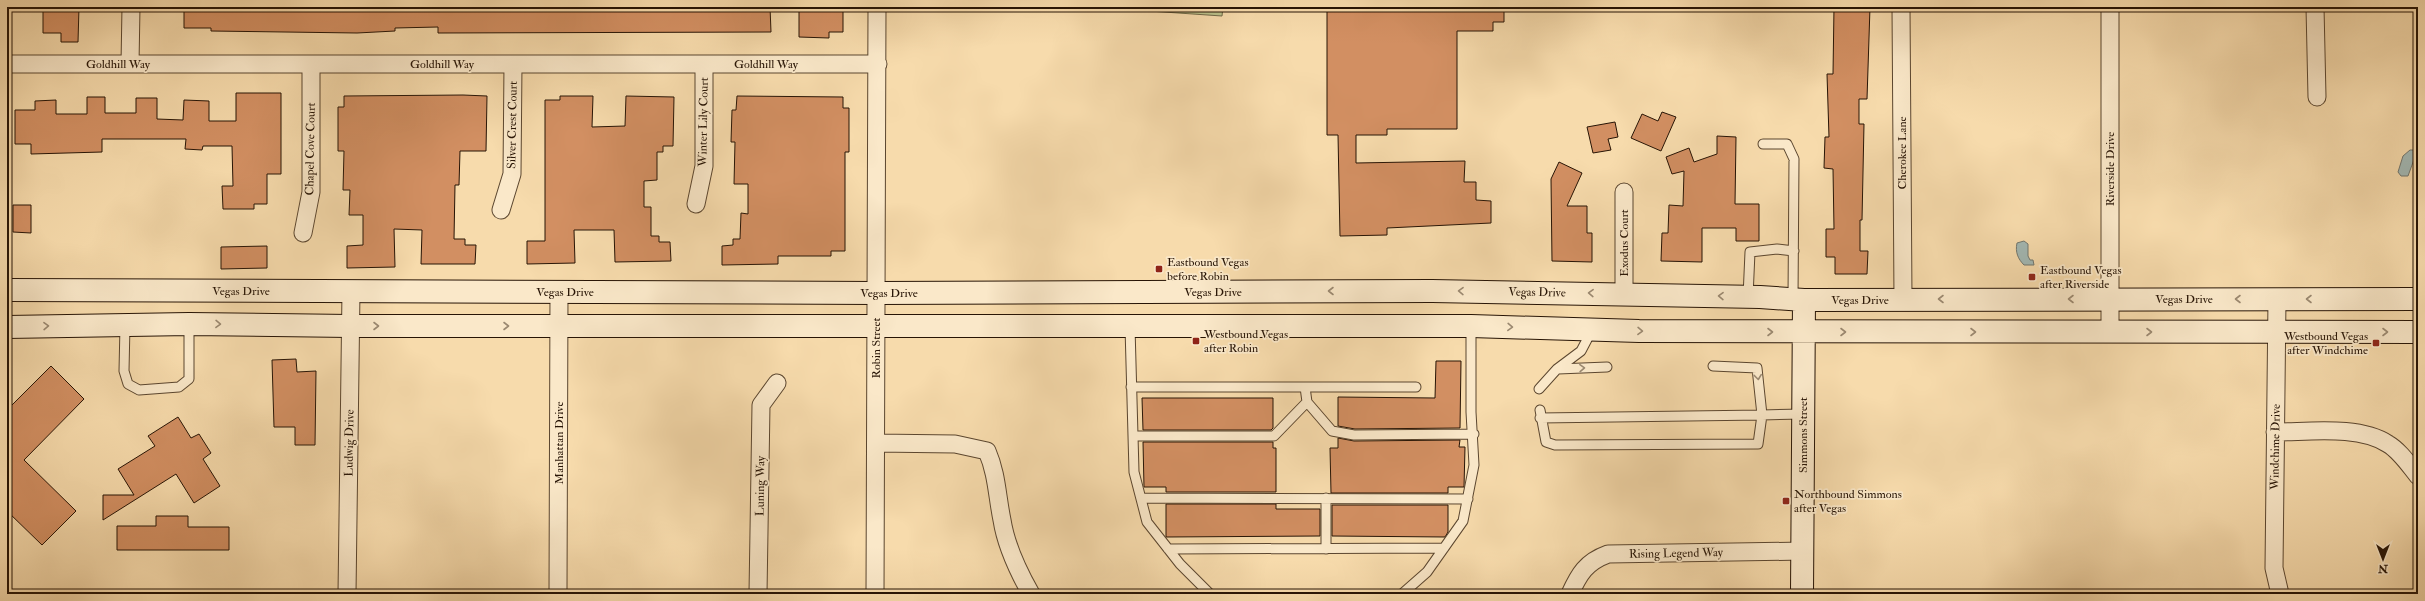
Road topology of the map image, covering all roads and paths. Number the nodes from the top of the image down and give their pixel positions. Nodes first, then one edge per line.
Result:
1 (130, 7) edge
2 (877, 7) edge
3 (1901, 7) edge
4 (2110, 7) edge
5 (2315, 7) edge
6 (7, 64) edge
7 (130, 64) junction
8 (311, 64) junction
9 (512, 64) junction
10 (704, 64) junction
11 (878, 64) junction
12 (2317, 98) dead end
13 (1763, 144) dead end
14 (1624, 192) dead end
15 (696, 204) dead end
16 (501, 210) dead end
17 (303, 233) dead end
18 (1794, 251) junction
19 (7, 290) edge
20 (351, 291) junction
21 (1288, 291) junction
22 (559, 292) junction
23 (877, 293) junction
24 (1624, 294) junction
25 (1748, 297) junction
26 (2110, 299) junction
27 (2418, 299) edge
28 (1799, 300) junction
29 (1903, 300) junction
30 (2277, 300) junction
31 (188, 324) junction
32 (125, 325) junction
33 (350, 326) junction
34 (559, 326) junction
35 (876, 326) junction
36 (1290, 326) junction
37 (1471, 326) junction
38 (7, 327) edge
39 (1130, 327) junction
40 (1592, 330) junction
41 (1804, 332) junction
42 (2110, 332) junction
43 (2418, 332) edge
44 (2276, 333) junction
45 (1713, 366) dead end
46 (1607, 367) dead end
47 (1557, 369) junction
48 (777, 383) dead end
49 (1130, 387) junction
50 (1306, 387) junction
51 (1416, 387) dead end
52 (1539, 389) dead end
53 (1307, 402) junction
54 (1803, 414) junction
55 (1762, 415) junction
56 (2276, 432) junction
57 (1474, 434) junction
58 (1133, 436) junction
59 (876, 443) junction
60 (2418, 476) edge
61 (1141, 498) junction
62 (1326, 498) junction
63 (1468, 499) junction
64 (1444, 548) junction
65 (1168, 549) junction
66 (1326, 549) junction
67 (1803, 551) junction
68 (348, 594) edge
69 (558, 594) edge
70 (758, 594) edge
71 (876, 594) edge
72 (1031, 594) edge
73 (1210, 594) edge
74 (1402, 594) edge
75 (1570, 594) edge
76 (1802, 594) edge
77 (2280, 594) edge

1 - 7 street
2 - 11 street, Robin Street
3 - 29 street, Cherokee Lane
4 - 26 street, Riverside Drive
5 - 12 street
6 - 7 street, Goldhill Way
7 - 8 street, Goldhill Way
8 - 9 street, Goldhill Way
8 - 17 street, Chapel Cove Court
9 - 10 street, Goldhill Way
9 - 16 street, Silver Crest Court
10 - 11 street, Goldhill Way
10 - 15 street, Winter Lily Court
11 - 23 street, Robin Street
13 - 18 lane
14 - 24 street, Exodus Court
18 - 25 lane
18 - 28 lane
19 - 20 main road, Vegas Drive
20 - 22 main road, Vegas Drive
20 - 33 street, Ludwig Drive
21 - 23 main road, Vegas Drive
24 -> 21 main road, Vegas Drive
21 - 36 main road
22 - 23 main road, Vegas Drive
22 - 34 street, Manhattan Drive
23 - 35 street, Robin Street
25 -> 24 main road, Vegas Drive
25 - 28 main road, Vegas Drive
26 -> 29 main road, Vegas Drive
30 -> 26 main road, Vegas Drive
26 - 42 street, Riverside Drive
27 -> 30 main road, Vegas Drive
28 - 29 main road, Vegas Drive
28 - 41 main road, Simmons Street
30 - 44 street, Windchime Drive
31 - 32 main road
31 - 32 lane
31 -> 33 main road
38 -> 32 main road
33 -> 34 main road
33 - 68 street, Ludwig Drive
34 - 35 main road
34 - 69 street, Manhattan Drive
35 - 39 main road
35 - 59 street, Robin Street
36 - 37 main road
36 - 39 main road
37 -> 40 main road
37 - 57 lane
39 - 49 lane
40 -> 41 main road
40 - 47 lane
41 -> 42 main road
41 - 54 main road, Simmons Street
42 -> 44 main road
44 -> 43 main road
44 - 56 street, Windchime Drive
45 -> 55 lane
47 -> 46 lane
47 - 52 lane
48 - 70 street, Luning Way
49 - 50 lane
49 - 58 lane
50 - 51 lane
50 - 53 lane
53 - 57 lane
53 - 58 lane
54 - 55 lane
54 - 67 main road, Simmons Street
55 - 55 lane
56 - 60 street
56 - 77 street, Windchime Drive
57 - 63 lane
58 - 61 lane
59 - 71 street, Robin Street
59 - 72 street
61 - 62 lane
61 - 65 lane
62 - 63 lane
62 - 66 lane
63 - 64 lane
64 - 66 lane
64 - 74 lane
65 - 66 lane
65 - 73 lane
67 - 75 street, Rising Legend Way
67 - 76 main road, Simmons Street

